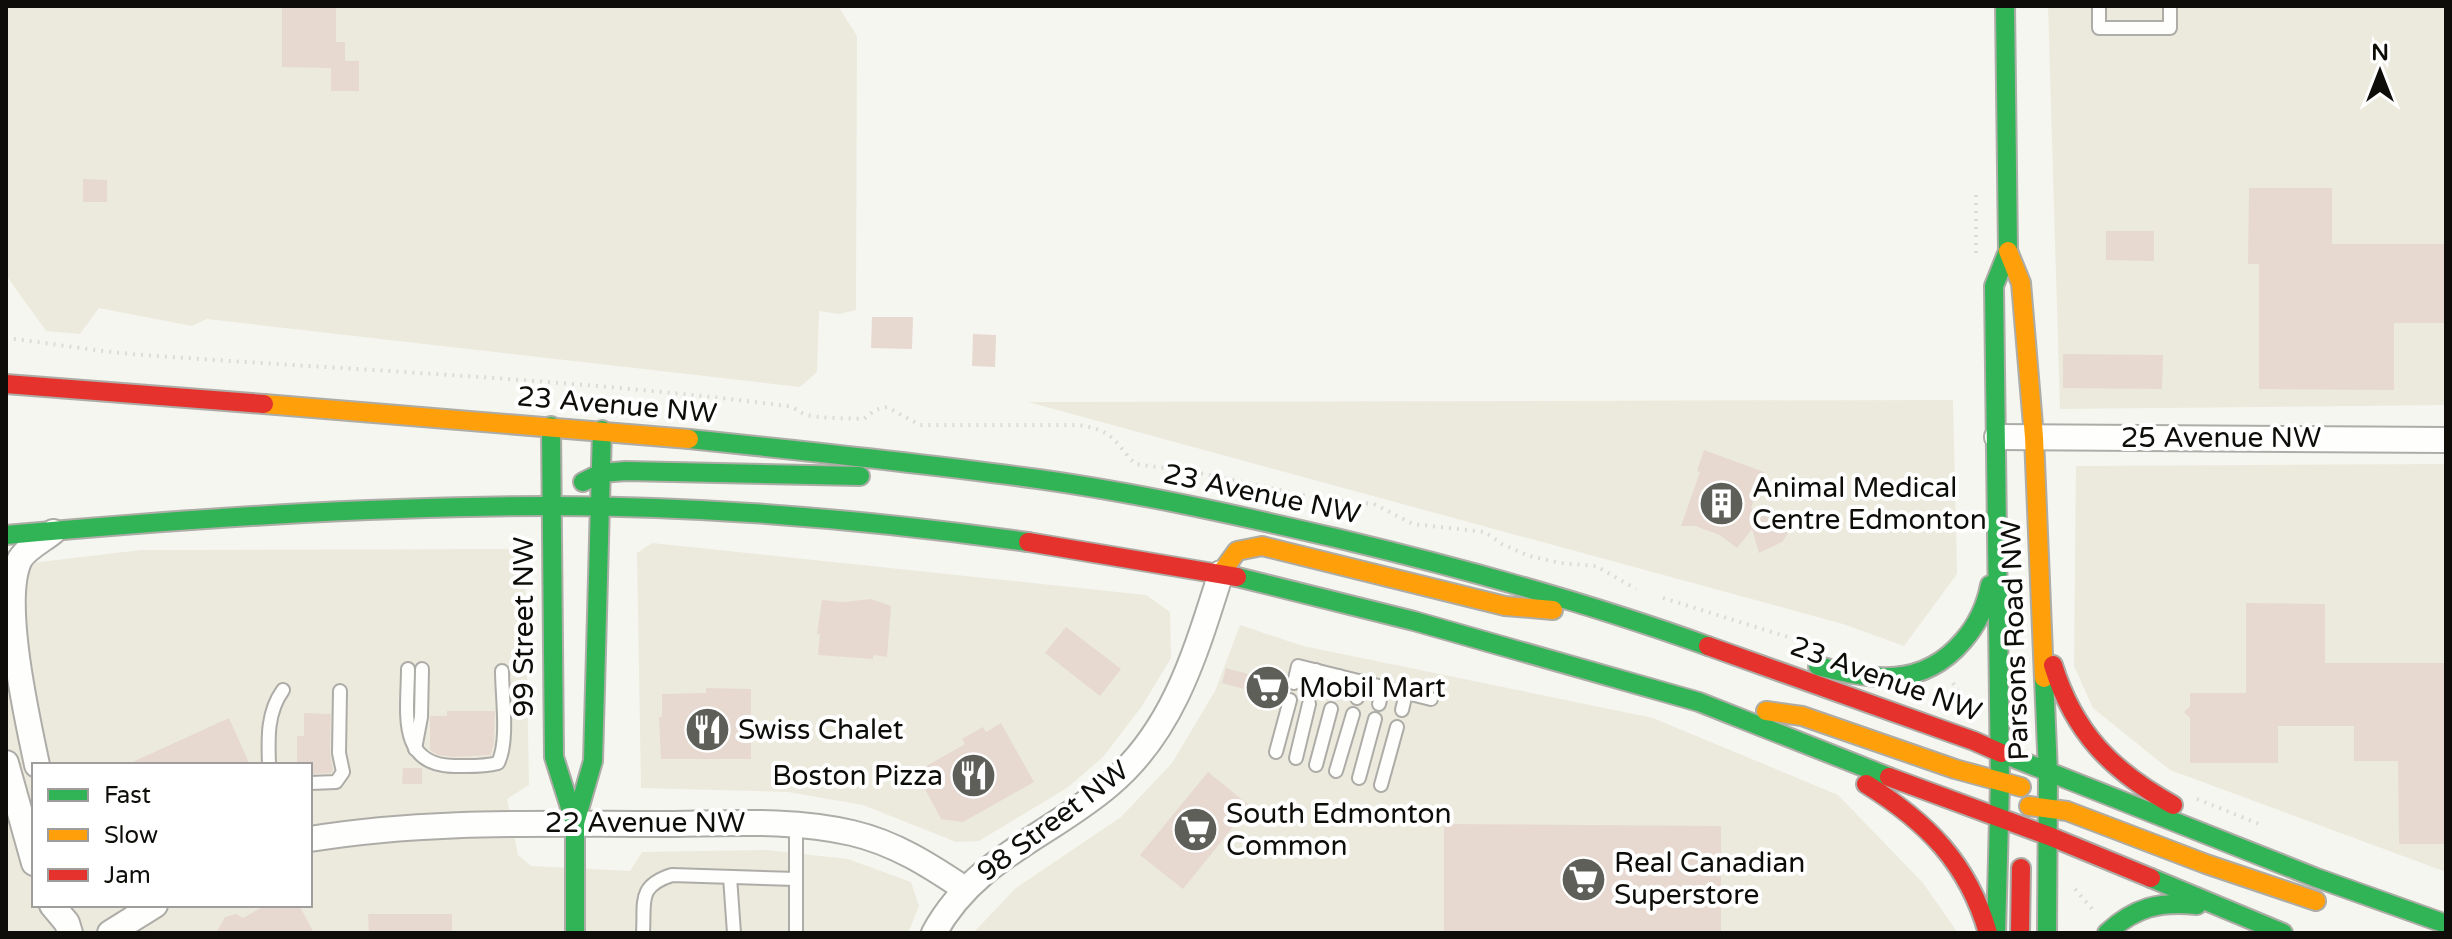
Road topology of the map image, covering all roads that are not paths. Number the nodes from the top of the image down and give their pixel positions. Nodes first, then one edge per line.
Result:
1 (2005, 6) edge
2 (2099, 6) edge
3 (2170, 6) edge
4 (2008, 251) junction
5 (6, 384) edge
6 (551, 426) junction
7 (602, 430) junction
8 (2034, 437) junction
9 (2446, 440) edge
10 (1997, 448) junction
11 (601, 473) junction
12 (1040, 479) junction
13 (551, 506) junction
14 (601, 507) junction
15 (1995, 517) junction
16 (55, 530) junction
17 (6, 535) edge
18 (2039, 546) junction
19 (1221, 573) junction
20 (2016, 599) dead end
21 (1625, 616) junction
22 (1657, 626) junction
23 (408, 669) dead end
24 (422, 669) dead end
25 (1316, 670) junction
26 (502, 671) dead end
27 (1339, 676) junction
28 (1361, 681) junction
29 (1294, 683) dead end
30 (1312, 687) dead end
31 (1383, 687) junction
32 (283, 690) dead end
33 (340, 691) dead end
34 (1335, 693) dead end
35 (1406, 693) junction
36 (1357, 698) dead end
37 (1431, 699) dead end
38 (1290, 700) dead end
39 (1699, 702) junction
40 (1309, 704) dead end
41 (1379, 704) dead end
42 (1331, 709) dead end
43 (1402, 710) dead end
44 (1353, 714) dead end
45 (1375, 719) dead end
46 (1397, 727) dead end
47 (1769, 727) junction
48 (2021, 737) dead end
49 (415, 749) junction
50 (1276, 752) dead end
51 (2000, 752) junction
52 (1296, 758) dead end
53 (6, 763) edge
54 (37, 763) edge
55 (269, 763) edge
56 (2023, 763) junction
57 (1316, 765) dead end
58 (1336, 771) dead end
59 (2048, 773) junction
60 (1359, 778) dead end
61 (312, 783) edge
62 (1381, 785) dead end
63 (2025, 796) junction
64 (1999, 819) junction
65 (575, 823) junction
66 (796, 825) junction
67 (2022, 827) junction
68 (2049, 836) junction
69 (312, 839) edge
70 (32, 856) edge
71 (730, 877) junction
72 (796, 879) junction
73 (965, 889) junction
74 (2331, 906) dead end
75 (152, 907) edge
76 (2217, 907) junction
77 (2384, 922) dead end
78 (2446, 922) edge
79 (2105, 927) edge
80 (110, 933) edge
81 (575, 933) edge
82 (643, 933) edge
83 (734, 933) edge
84 (796, 933) edge
85 (934, 933) edge
86 (1988, 933) edge
87 (1996, 933) edge
88 (2020, 933) edge
89 (2047, 933) edge
90 (2283, 933) edge
91 (2445, 933) edge

1 - 4 main road, Parsons Road NW
2 - 3 lane
4 - 8 main road, Parsons Road NW
4 - 10 main road, Parsons Road NW
5 - 6 main road, 23 Avenue NW
6 - 7 main road, 23 Avenue NW
6 - 13 main road, 99 Street NW
7 - 11 main road, 99 Street NW
7 - 12 main road, 23 Avenue NW
8 - 9 street, 25 Avenue NW
8 - 10 street, 25 Avenue NW
8 - 18 main road, Parsons Road NW
10 - 15 main road, Parsons Road NW
10 - 20 main road
11 - 12 main road
11 - 13 main road
11 - 14 main road, 99 Street NW
12 - 21 main road, 23 Avenue NW
13 - 14 main road
13 - 16 main road
13 - 65 main road, 99 Street NW
14 - 19 main road
14 - 65 main road, 99 Street NW
15 - 22 main road
15 - 51 main road, Parsons Road NW
16 - 17 main road
16 - 54 street
18 - 59 main road, Parsons Road NW
18 - 78 main road
19 - 21 main road
19 - 39 main road
19 - 73 street, 98 Street NW
21 - 22 main road, 23 Avenue NW
22 - 51 main road, 23 Avenue NW
23 - 49 lane
24 - 49 lane
25 - 27 lane
25 - 29 lane
25 - 30 lane
26 - 49 lane
27 - 28 lane
27 - 34 lane
28 - 31 lane
28 - 36 lane
31 - 35 lane
31 - 41 lane
32 - 55 lane
33 - 61 lane
35 - 37 lane
35 - 43 lane
38 - 50 lane
39 - 47 main road
39 - 63 main road
40 - 52 lane
42 - 57 lane
44 - 58 lane
45 - 60 lane
46 - 62 lane
47 - 64 main road
47 - 86 main road
48 - 56 main road
51 - 56 main road, 23 Avenue NW
51 - 63 main road
53 - 70 street
56 - 59 main road, 23 Avenue NW
56 - 63 main road
59 - 63 main road, Parsons Road NW
59 - 63 main road
59 - 78 main road, 23 Avenue NW
63 - 64 main road, Parsons Road NW
63 - 64 main road
63 - 67 main road
63 - 68 main road, Parsons Road NW
63 - 74 main road
64 - 67 main road
64 - 87 main road, Parsons Road NW
65 - 66 street, 22 Avenue NW
65 - 69 street, 22 Avenue NW
65 - 81 main road, 99 Street NW
66 - 72 lane
66 - 73 street, 22 Avenue NW
67 - 68 main road
67 - 88 main road
68 - 76 main road
68 - 89 main road, Parsons Road NW
71 - 72 lane
71 - 82 lane
71 - 83 lane
72 - 84 lane
73 - 85 street, 98 Street NW
75 - 80 street
76 - 79 main road
76 - 90 main road
77 - 91 main road

